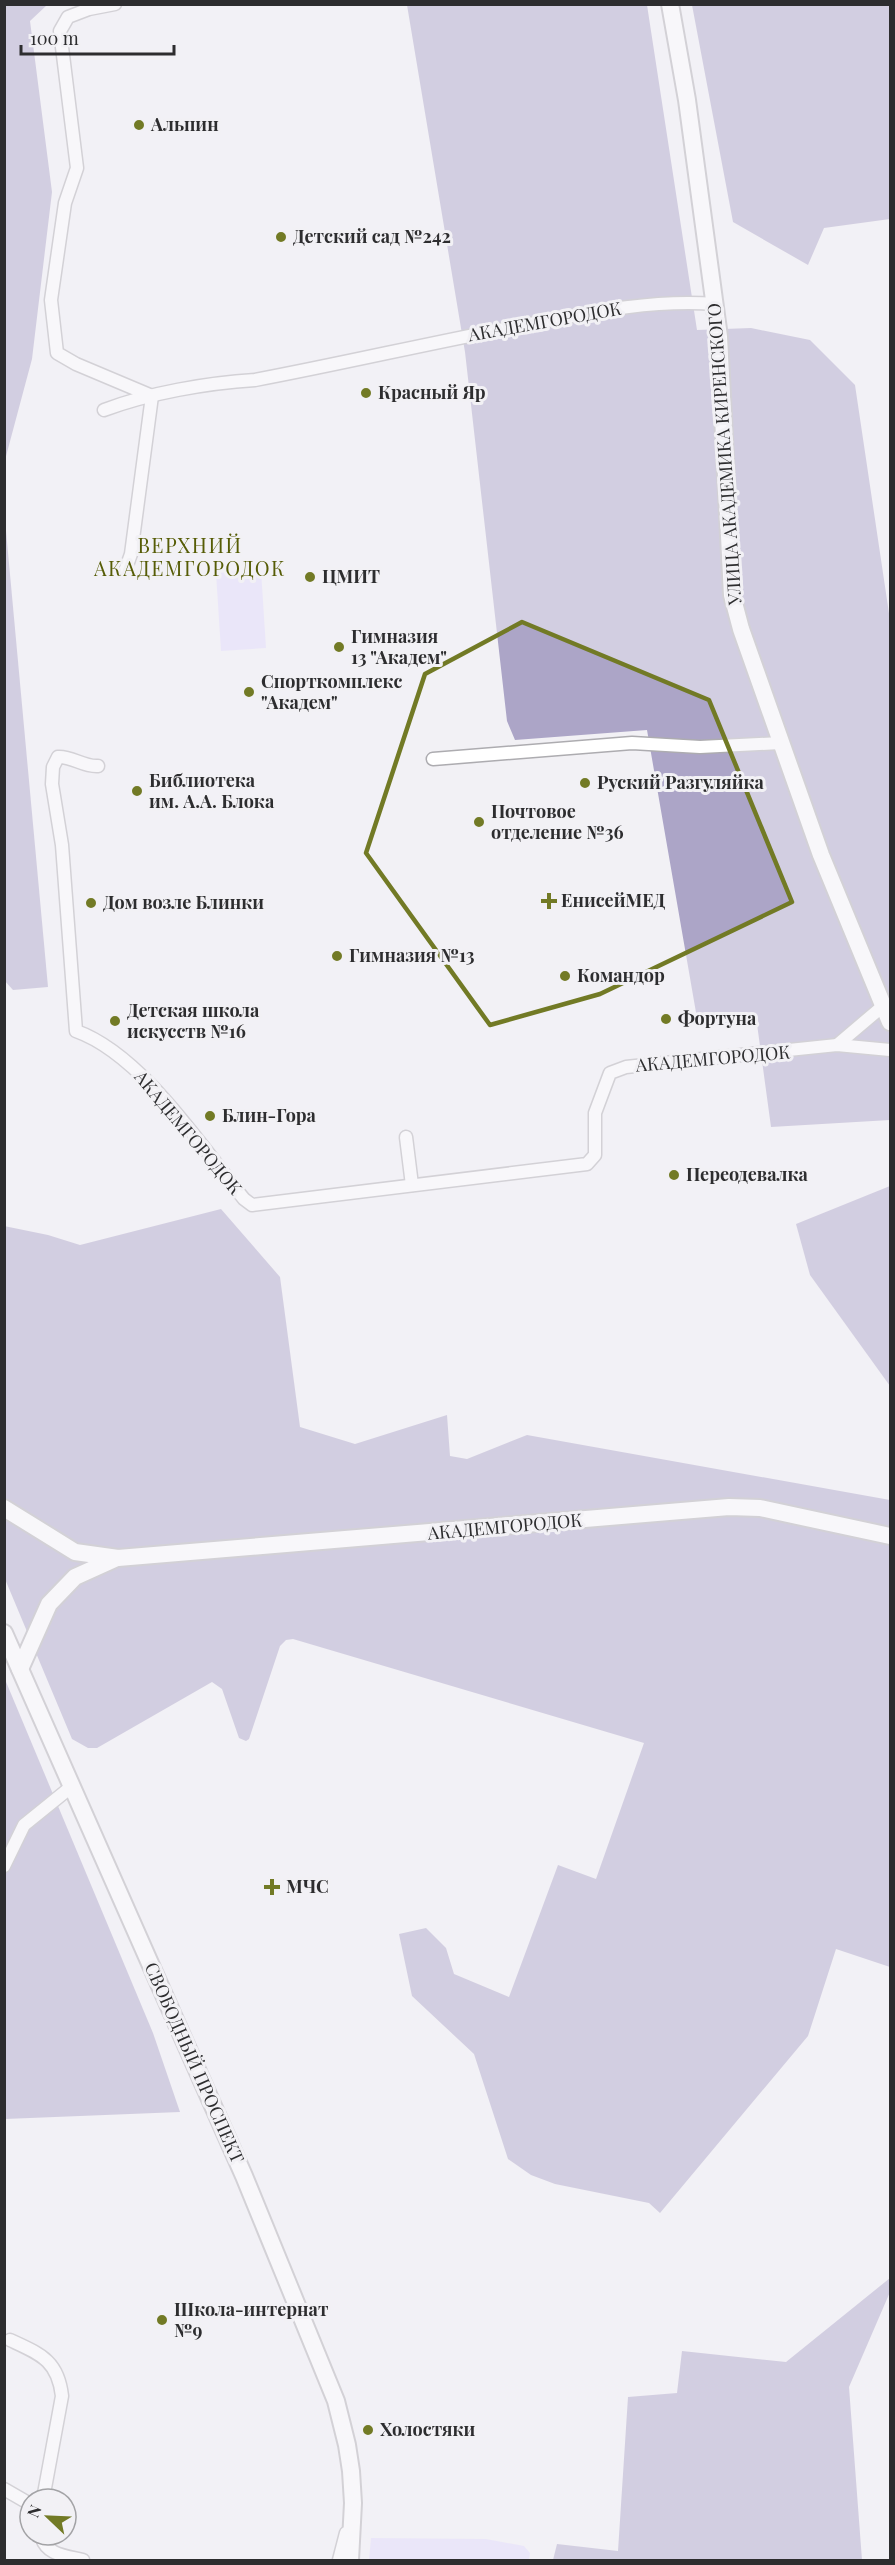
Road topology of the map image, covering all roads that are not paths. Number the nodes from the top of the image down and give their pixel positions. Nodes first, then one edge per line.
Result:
1 (115, 4) edge
2 (670, 4) edge
3 (715, 304) junction
4 (152, 396) junction
5 (104, 410) dead end
6 (125, 571) dead end
7 (780, 743) junction
8 (433, 759) dead end
9 (98, 766) dead end
10 (883, 1006) junction
11 (891, 1022) edge
12 (837, 1045) junction
13 (891, 1050) edge
14 (406, 1137) dead end
15 (412, 1185) junction
16 (4, 1508) edge
17 (891, 1536) edge
18 (118, 1558) junction
19 (4, 1633) edge
20 (20, 1669) junction
21 (71, 1787) junction
22 (4, 1866) edge
23 (10, 2340) dead end
24 (45, 2487) edge
25 (4, 2489) edge
26 (18, 2497) edge
27 (353, 2503) junction
28 (48, 2547) edge
29 (83, 2560) edge
30 (339, 2560) edge
31 (350, 2560) edge

1 - 4 street
2 - 3 main road, УЛИЦА АКАДЕМИКА КИРЕНСКОГО
3 - 4 street, АКАДЕМГОРОДОК
3 - 7 main road, УЛИЦА АКАДЕМИКА КИРЕНСКОГО
4 - 5 street, АКАДЕМГОРОДОК
4 - 6 street
7 - 8 street
7 - 10 main road, УЛИЦА АКАДЕМИКА КИРЕНСКОГО
9 - 15 street, АКАДЕМГОРОДОК
10 - 11 main road, УЛИЦА АКАДЕМИКА КИРЕНСКОГО
10 - 12 street
12 - 13 street, АКАДЕМГОРОДОК
12 - 15 street, АКАДЕМГОРОДОК
14 - 15 street
16 - 18 main road
17 - 18 main road, АКАДЕМГОРОДОК
18 - 20 main road
19 - 20 main road, СВОБОДНЫЙ ПРОСПЕКТ
20 - 21 main road, СВОБОДНЫЙ ПРОСПЕКТ
21 - 22 street
21 - 27 main road, СВОБОДНЫЙ ПРОСПЕКТ
23 - 24 street
25 - 26 street
27 - 30 street
27 - 31 main road, СВОБОДНЫЙ ПРОСПЕКТ
28 - 29 street

